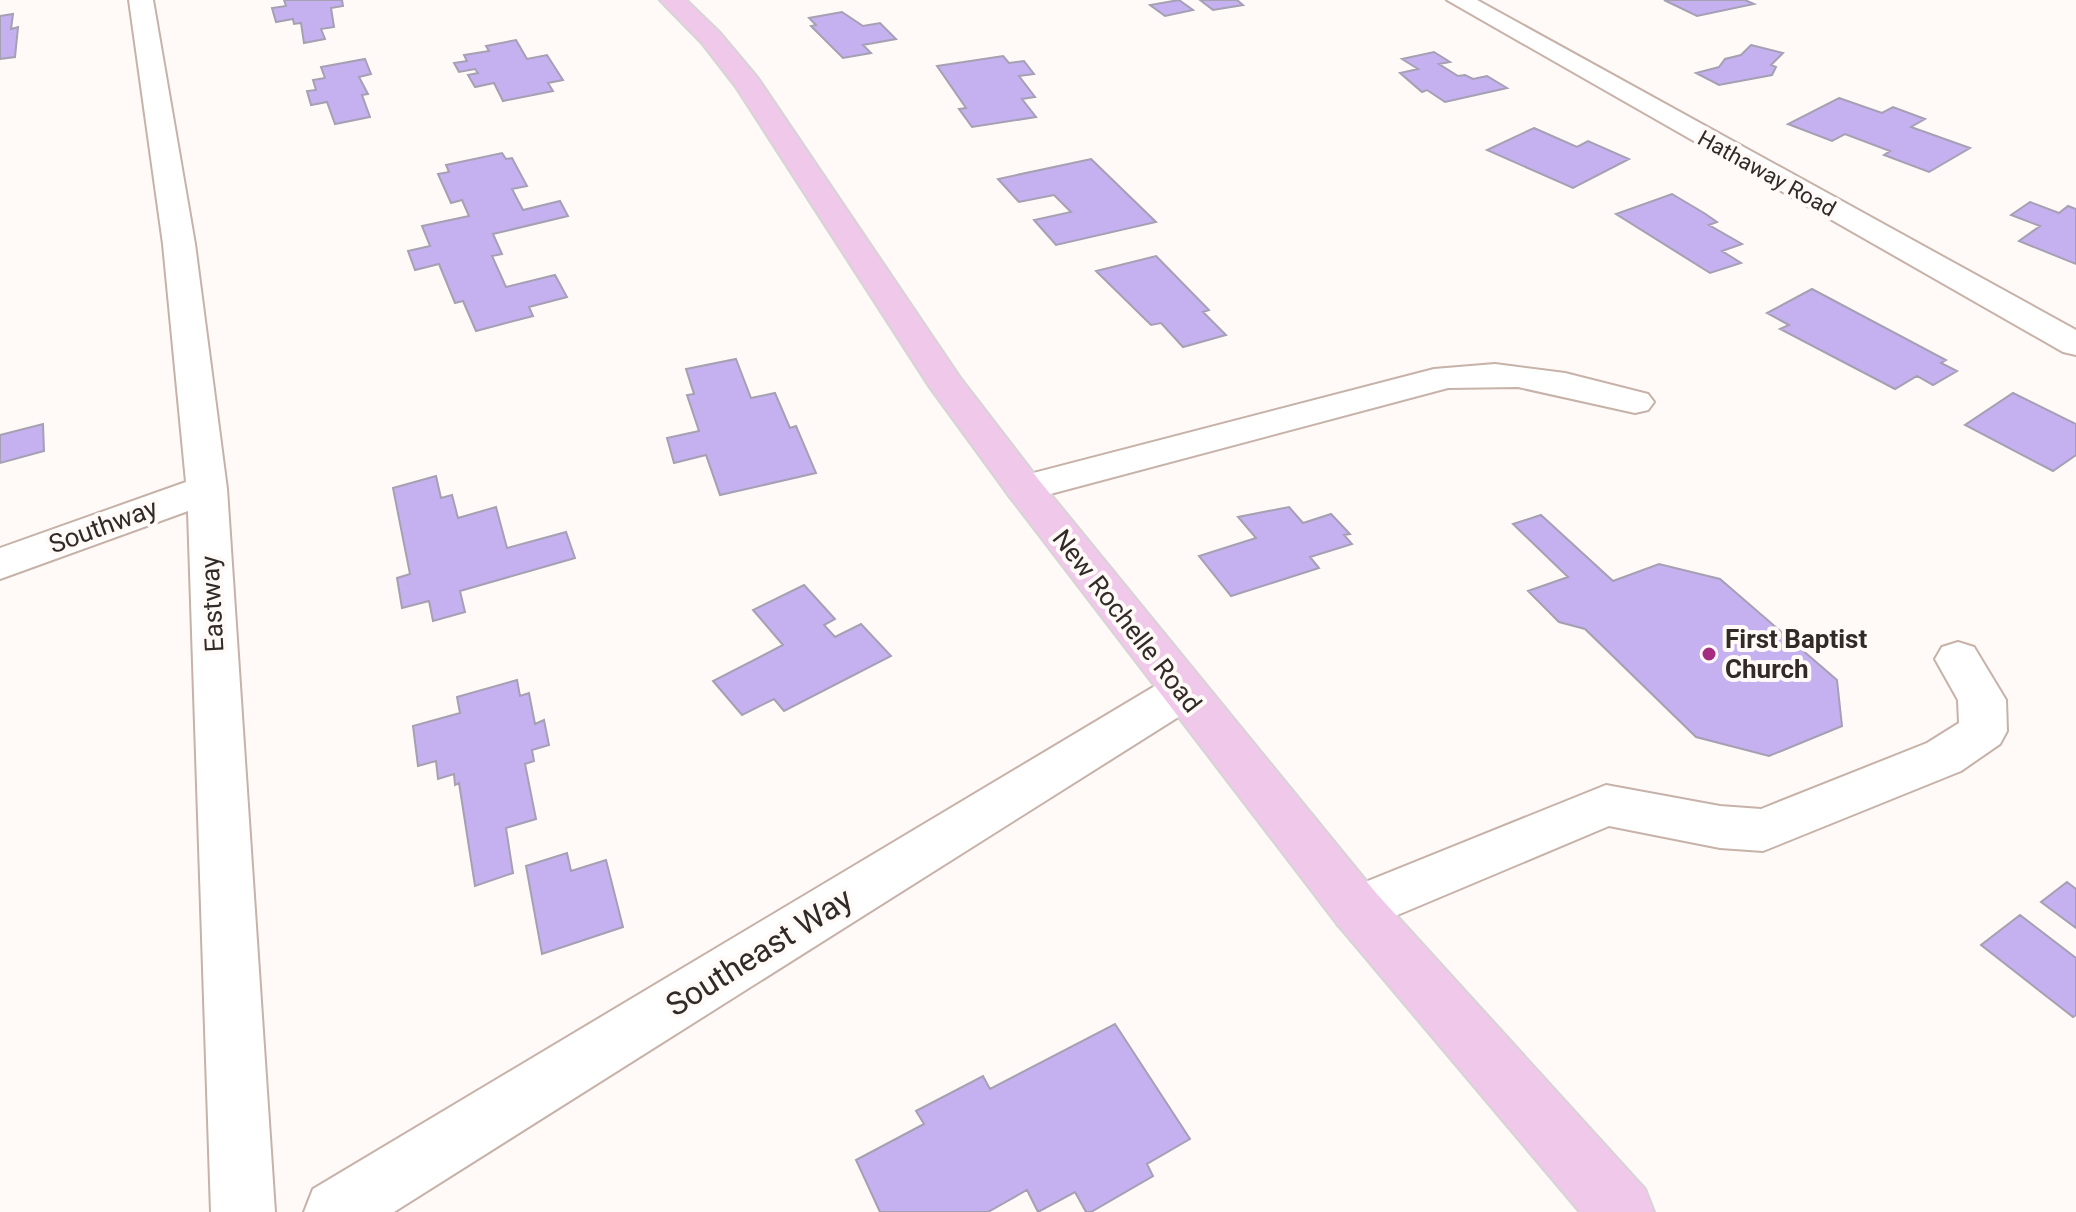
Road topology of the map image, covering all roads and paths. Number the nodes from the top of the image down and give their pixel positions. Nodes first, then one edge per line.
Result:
1 (141, 0) edge
2 (672, 0) edge
3 (1459, 0) edge
4 (2076, 344) edge
5 (1635, 402) dead end
6 (1024, 488) junction
7 (207, 489) junction
8 (0, 564) edge
9 (1958, 659) dead end
10 (1182, 692) junction
11 (1357, 909) junction
12 (243, 1212) edge
13 (336, 1212) edge
14 (1622, 1212) edge

1 - 7 street, Eastway
2 - 6 main road, New Rochelle Road
3 - 4 street, Hathaway Road
5 - 6 street
6 - 10 main road, New Rochelle Road
7 - 8 street, Southway
7 - 12 street, Eastway
9 - 11 street
10 - 11 main road, New Rochelle Road
10 - 13 street, Southeast Way
11 - 14 main road, New Rochelle Road

